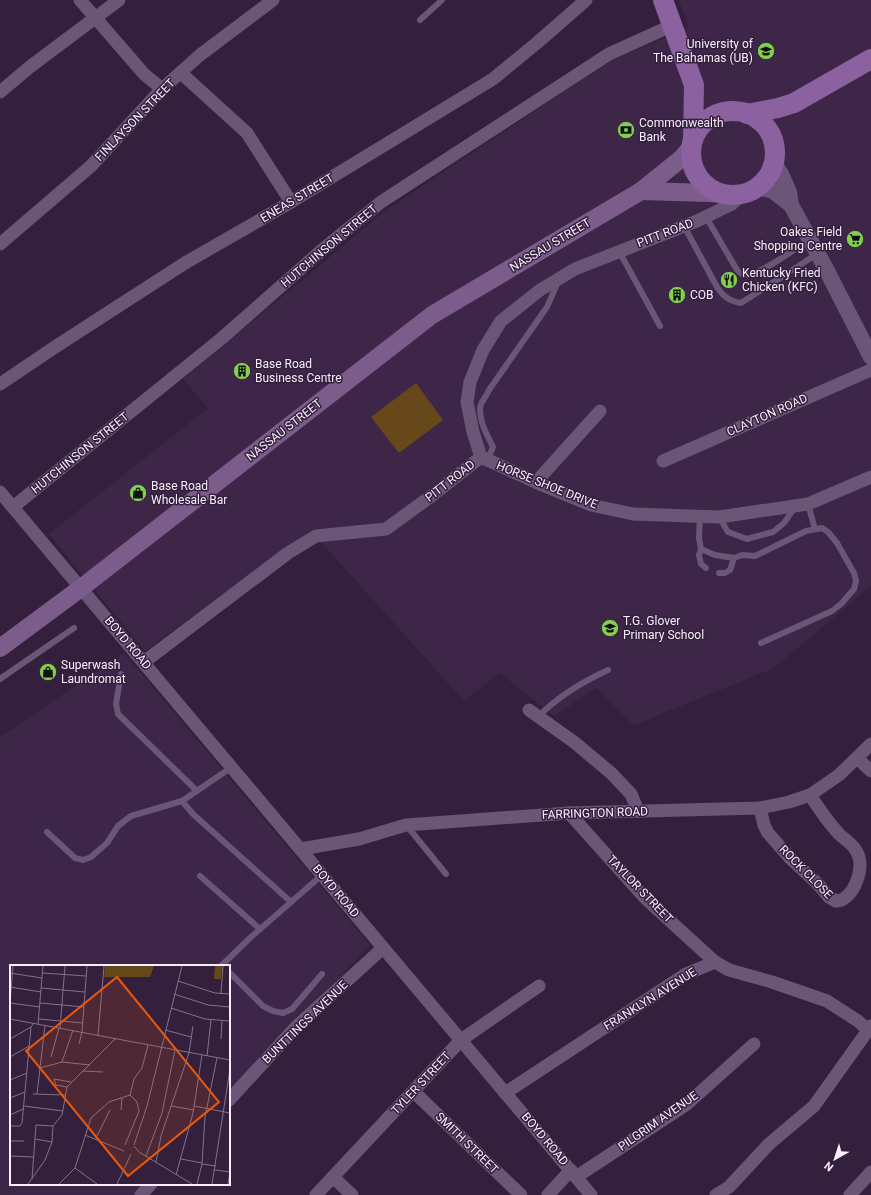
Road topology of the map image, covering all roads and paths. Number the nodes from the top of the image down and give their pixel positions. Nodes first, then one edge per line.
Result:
1 (80, 0) edge
2 (118, 0) edge
3 (273, 0) edge
4 (442, 0) edge
5 (586, 0) edge
6 (664, 0) edge
7 (95, 18) junction
8 (420, 20) dead end
9 (672, 25) junction
10 (871, 59) edge
11 (181, 73) junction
12 (694, 85) junction
13 (162, 89) junction
14 (0, 92) edge
15 (794, 103) junction
16 (721, 113) junction
17 (747, 114) junction
18 (771, 136) junction
19 (692, 144) junction
20 (774, 163) junction
21 (641, 191) junction
22 (742, 192) junction
23 (291, 202) junction
24 (791, 205) junction
25 (706, 216) junction
26 (684, 226) junction
27 (0, 244) edge
28 (814, 246) junction
29 (620, 251) junction
30 (561, 278) junction
31 (660, 326) dead end
32 (871, 357) edge
33 (871, 370) edge
34 (0, 384) edge
35 (600, 411) dead end
36 (484, 459) junction
37 (663, 461) dead end
38 (871, 477) edge
39 (536, 482) junction
40 (0, 492) edge
41 (802, 505) junction
42 (12, 507) junction
43 (700, 516) junction
44 (719, 517) junction
45 (815, 528) junction
46 (701, 549) junction
47 (734, 558) junction
48 (706, 568) dead end
49 (720, 573) dead end
50 (81, 588) junction
51 (74, 628) dead end
52 (761, 643) dead end
53 (0, 648) edge
54 (144, 662) junction
55 (608, 670) dead end
56 (121, 674) dead end
57 (0, 680) edge
58 (533, 713) joint
59 (871, 744) edge
60 (857, 758) junction
61 (232, 767) junction
62 (871, 771) edge
63 (197, 791) junction
64 (810, 795) junction
65 (182, 801) junction
66 (760, 808) junction
67 (638, 811) junction
68 (569, 812) junction
69 (406, 825) junction
70 (47, 832) dead end
71 (301, 849) junction
72 (446, 874) dead end
73 (322, 875) junction
74 (200, 876) dead end
75 (292, 902) junction
76 (260, 929) junction
77 (384, 948) junction
78 (714, 962) junction
79 (223, 965) edge
80 (230, 973) edge
81 (322, 974) dead end
82 (539, 986) dead end
83 (870, 1028) edge
84 (461, 1040) junction
85 (754, 1044) dead end
86 (414, 1092) junction
87 (505, 1093) junction
88 (230, 1099) edge
89 (871, 1172) edge
90 (574, 1174) junction
91 (332, 1177) junction
92 (150, 1185) edge
93 (141, 1195) edge
94 (316, 1195) edge
95 (352, 1195) edge
96 (521, 1195) edge
97 (548, 1195) edge
98 (591, 1195) edge
99 (716, 1195) edge
100 (850, 1195) edge

1 - 7 street
2 - 7 street
3 - 11 street, FINLAYSON STREET
4 - 8 lane
5 - 23 street, ENEAS STREET
6 - 9 main road
7 - 13 street
7 - 14 street
9 - 12 main road
9 - 42 street, HUTCHINSON STREET
10 - 15 main road
11 - 13 street, FINLAYSON STREET
11 - 23 street
12 - 16 main road
12 - 19 main road
13 - 27 street, FINLAYSON STREET
15 - 17 main road
15 - 18 main road
16 - 17 main road
16 - 19 main road
17 - 18 main road
18 - 20 main road
19 - 21 main road, NASSAU STREET
19 - 22 main road
20 - 22 main road
20 - 24 street
21 - 22 main road
21 - 50 main road, NASSAU STREET
22 - 24 street
22 - 25 street, PITT ROAD
23 - 34 street, ENEAS STREET
24 - 28 street
25 - 26 street, PITT ROAD
25 - 28 lane
26 - 28 lane
26 - 29 street, PITT ROAD
28 - 32 street
29 - 30 street, PITT ROAD
29 - 31 lane
30 - 36 lane
30 - 36 street, PITT ROAD
33 - 37 street, CLAYTON ROAD
35 - 39 street
36 - 39 street, HORSE SHOE DRIVE
36 - 54 street, PITT ROAD
38 - 41 street, HORSE SHOE DRIVE
39 - 43 street, HORSE SHOE DRIVE
40 - 42 street, BOYD ROAD
41 - 44 street, HORSE SHOE DRIVE
41 - 44 lane
41 - 45 lane
42 - 50 street, BOYD ROAD
43 - 44 street, HORSE SHOE DRIVE
43 - 46 lane
45 - 47 lane
45 - 52 lane
46 - 47 lane
46 - 48 lane
47 - 49 lane
50 - 53 main road, NASSAU STREET
50 - 54 street, BOYD ROAD
51 - 57 lane
54 - 61 street, BOYD ROAD
55 - 58 lane
56 - 63 lane
58 - 67 street
59 - 60 street, FARRINGTON ROAD
60 - 62 street
60 - 64 street, FARRINGTON ROAD
61 - 63 lane
61 - 71 street, BOYD ROAD
63 - 65 lane
64 - 66 street, FARRINGTON ROAD
64 - 66 street, ROCK CLOSE
65 - 70 lane
65 - 75 lane
66 - 67 street, FARRINGTON ROAD
67 - 68 street, FARRINGTON ROAD
68 - 69 street, FARRINGTON ROAD
68 - 78 street, TAYLOR STREET
69 - 71 street, FARRINGTON ROAD
69 - 72 lane
71 - 73 street, BOYD ROAD
73 - 75 lane
73 - 77 street, BOYD ROAD
74 - 76 lane
75 - 76 lane
76 - 79 lane
77 - 84 street, BOYD ROAD
77 - 88 street, BUNTTINGS AVENUE
78 - 83 street
78 - 87 street, FRANKLYN AVENUE
80 - 81 lane
82 - 84 street, TYLER STREET
83 - 99 street
84 - 86 street, TYLER STREET
84 - 87 street, BOYD ROAD
85 - 90 street, PILGRIM AVENUE
86 - 91 street, TYLER STREET
86 - 96 street, SMITH STREET
87 - 90 street, BOYD ROAD
89 - 100 street
90 - 97 street, PILGRIM AVENUE
90 - 98 street, BOYD ROAD
91 - 94 street, TYLER STREET
91 - 95 street
92 - 93 street

